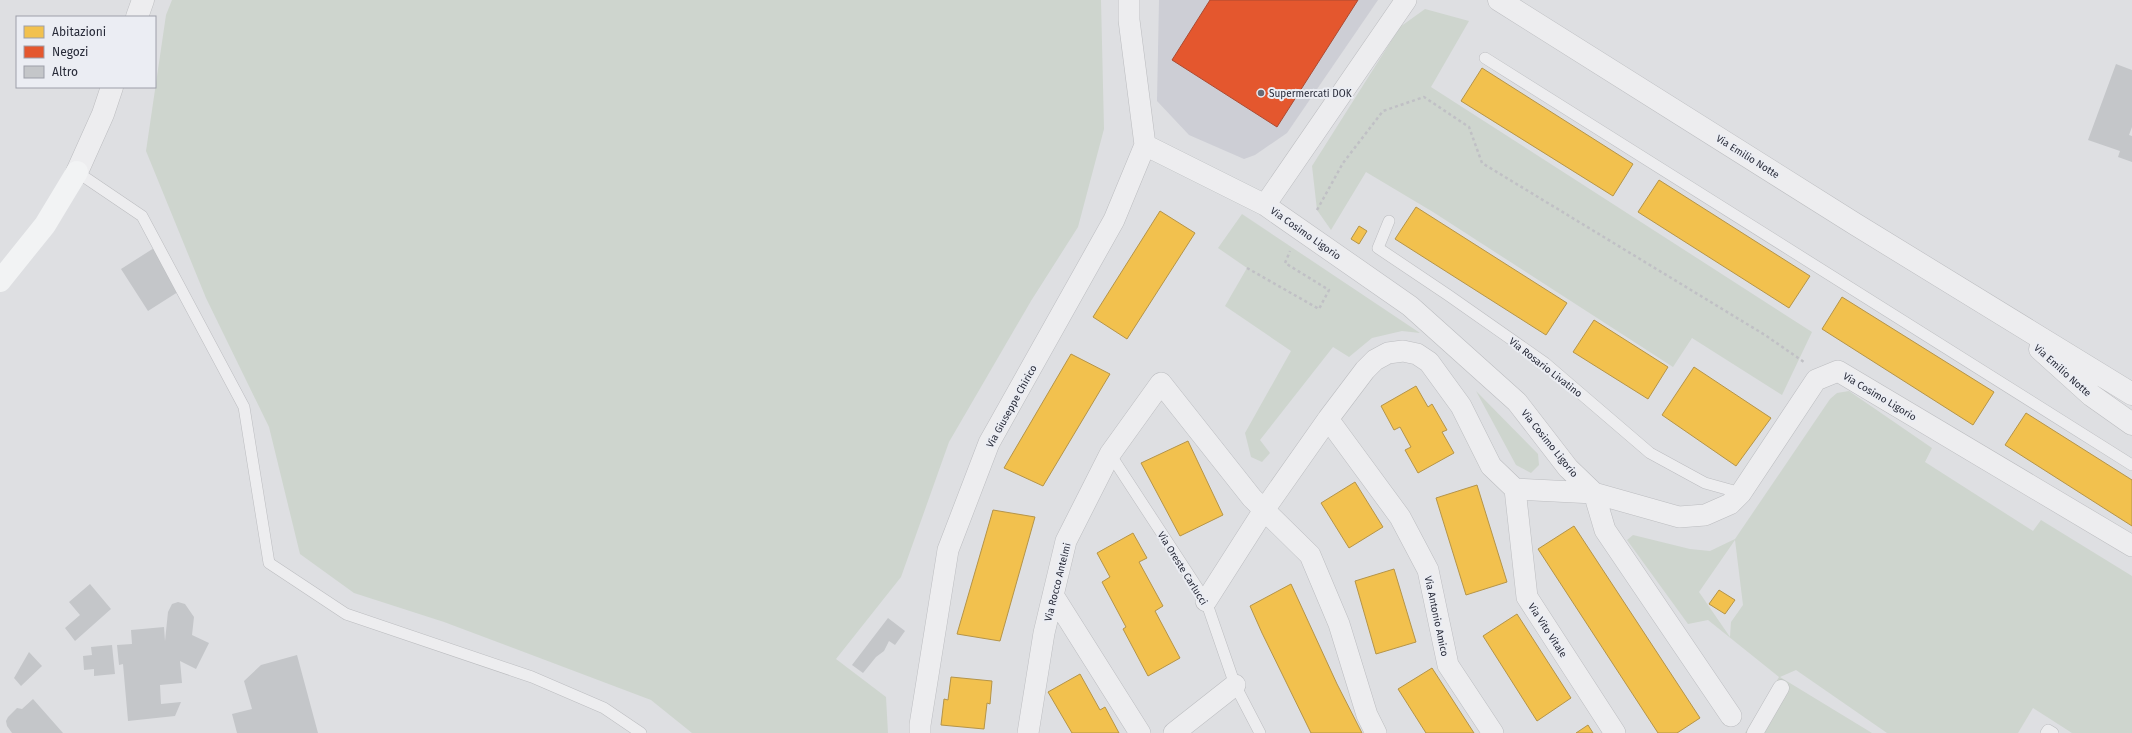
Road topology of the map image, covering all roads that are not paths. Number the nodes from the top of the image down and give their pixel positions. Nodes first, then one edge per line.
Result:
1 (143, 0) edge
2 (1129, 0) edge
3 (1406, 0) edge
4 (1499, 0) edge
5 (137, 16) edge
6 (1485, 58) dead end
7 (112, 88) edge
8 (1145, 145) junction
9 (78, 172) junction
10 (1265, 205) junction
11 (1389, 221) dead end
12 (0, 280) edge
13 (1998, 311) junction
14 (2132, 394) edge
15 (1328, 418) junction
16 (2132, 424) edge
17 (1110, 454) junction
18 (2132, 465) edge
19 (1515, 489) junction
20 (1594, 493) junction
21 (1741, 493) junction
22 (1264, 510) junction
23 (2132, 546) edge
24 (1053, 595) junction
25 (1206, 601) junction
26 (1235, 686) junction
27 (1781, 688) dead end
28 (1731, 716) dead end
29 (641, 733) edge
30 (920, 733) edge
31 (1028, 733) edge
32 (1140, 733) edge
33 (1174, 733) edge
34 (1260, 733) edge
35 (1376, 733) edge
36 (1493, 733) edge
37 (1616, 733) edge
38 (1755, 733) edge
39 (2046, 733) edge
40 (2053, 733) edge

1 - 5 street
2 - 8 street
3 - 10 street
4 - 13 street, Via Emilio Notte
6 - 18 lane
7 - 9 street
8 - 10 street, Via Cosimo Ligorio
8 - 30 street, Via Giuseppe Chirico
9 - 12 main road
9 - 29 lane
10 - 20 street, Via Cosimo Ligorio
11 - 21 lane, Via Rosario Livatino
13 - 14 street, Via Emilio Notte
13 - 16 street, Via Emilio Notte
15 - 19 street
15 - 22 street
15 - 36 street, Via Antonio Amico
17 - 22 street, Via Rocco Antelmi
17 - 24 street, Via Rocco Antelmi
17 - 25 lane, Via Oreste Carlucci
19 - 20 street
19 - 37 street, Via Vito Vitale
20 - 21 street, Via Cosimo Ligorio
20 - 28 street
21 - 23 street, Via Cosimo Ligorio
22 - 25 street
22 - 35 street
24 - 31 street, Via Rocco Antelmi
24 - 32 street
25 - 26 lane, Via Oreste Carlucci
26 - 33 street
26 - 34 lane, Via Oreste Carlucci
27 - 38 street
39 - 40 lane

